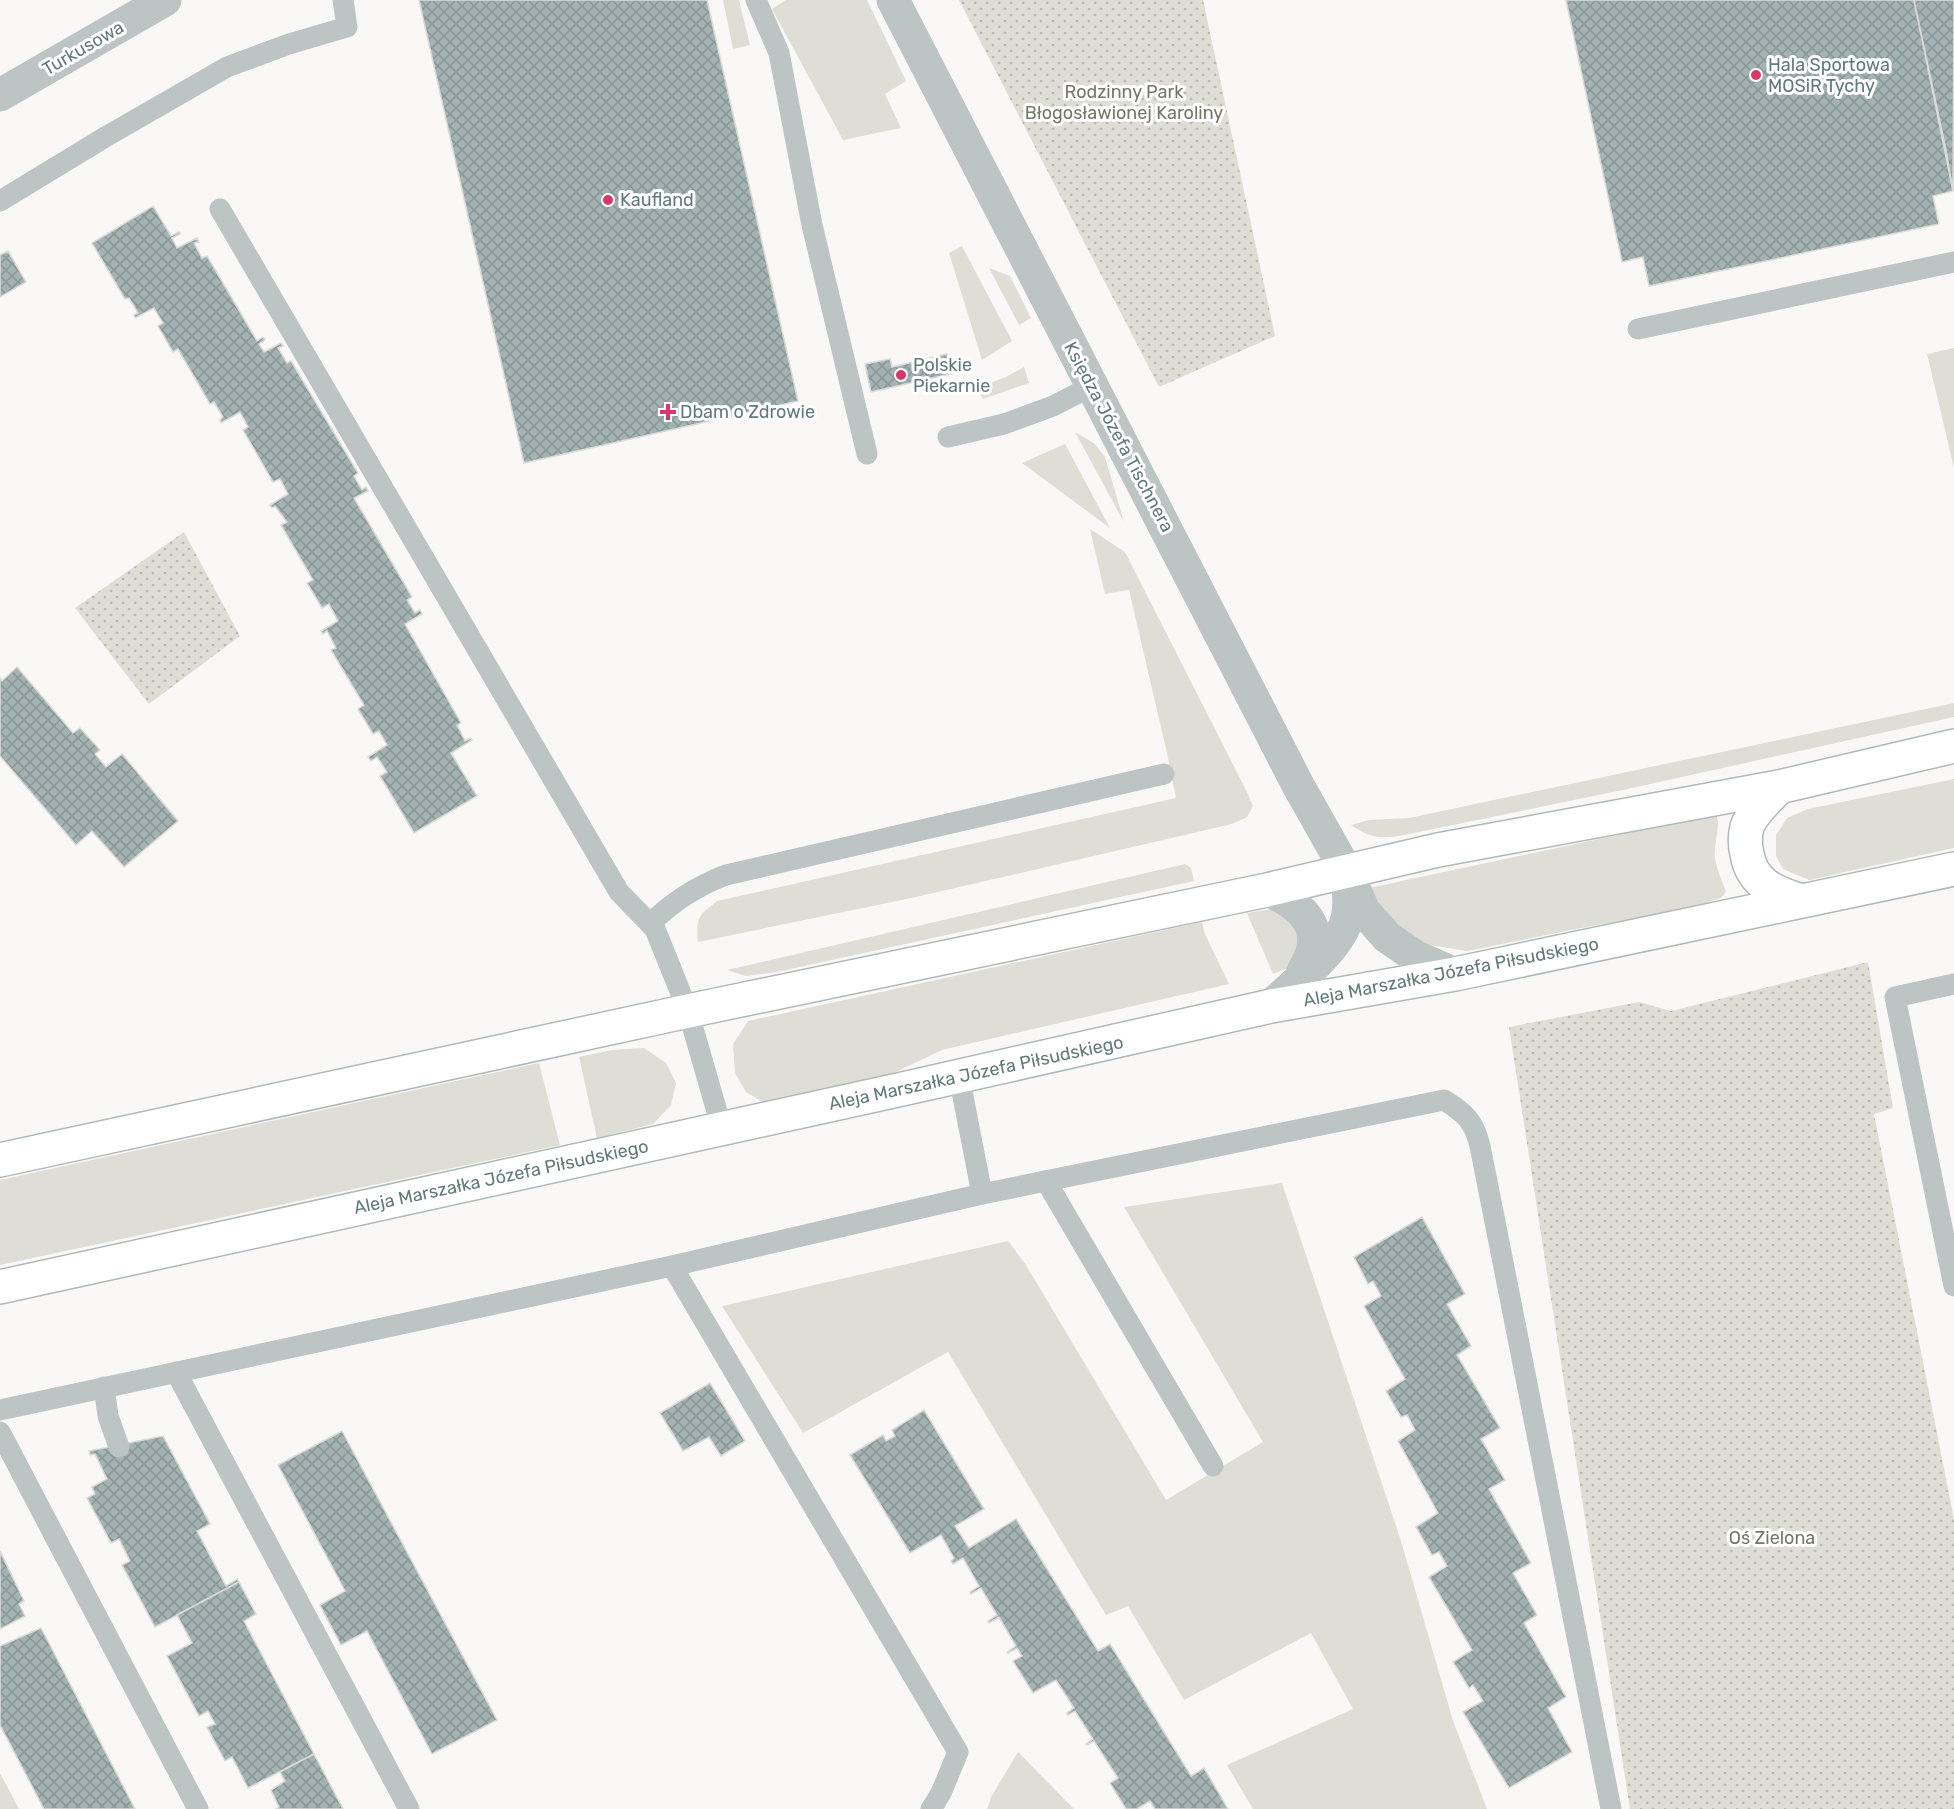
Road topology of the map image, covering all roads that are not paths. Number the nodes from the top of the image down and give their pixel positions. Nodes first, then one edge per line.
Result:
1 (165, 0) edge
2 (343, 0) edge
3 (756, 0) edge
4 (893, 0) edge
5 (0, 95) edge
6 (0, 201) edge
7 (220, 208) dead end
8 (1954, 262) edge
9 (1638, 329) dead end
10 (1092, 386) junction
11 (948, 437) dead end
12 (867, 454) dead end
13 (1954, 746) edge
14 (1164, 774) dead end
15 (1779, 787) junction
16 (1954, 868) edge
17 (1347, 872) junction
18 (1267, 890) junction
19 (1799, 900) junction
20 (650, 924) junction
21 (1455, 974) junction
22 (1300, 978) junction
23 (1954, 984) edge
24 (1271, 1006) junction
25 (688, 1011) junction
26 (959, 1076) junction
27 (722, 1129) junction
28 (0, 1160) edge
29 (1046, 1181) junction
30 (982, 1194) junction
31 (672, 1266) junction
32 (1954, 1286) edge
33 (0, 1287) edge
34 (176, 1372) junction
35 (104, 1387) junction
36 (0, 1410) edge
37 (0, 1432) edge
38 (119, 1447) dead end
39 (1214, 1466) dead end
40 (198, 1809) edge
41 (409, 1809) edge
42 (931, 1809) edge
43 (1611, 1809) edge

1 - 5 street, Turkusowa
2 - 6 lane
3 - 12 lane
4 - 10 street, Księdza Józefa Tischnera
7 - 20 lane
8 - 9 lane
10 - 11 lane
10 - 17 street, Księdza Józefa Tischnera
13 - 15 main road
14 - 20 lane
15 - 17 main road
15 - 19 main road
16 - 19 main road, Aleja Marszałka Józefa Piłsudskiego
17 - 18 main road
17 - 21 street, Księdza Józefa Tischnera
17 - 22 street
18 - 22 street
18 - 25 main road
19 - 21 main road, Aleja Marszałka Józefa Piłsudskiego
20 - 25 lane
21 - 24 main road, Aleja Marszałka Józefa Piłsudskiego
22 - 24 street
23 - 32 lane
24 - 26 main road, Aleja Marszałka Józefa Piłsudskiego
25 - 27 lane
25 - 28 main road
26 - 27 main road, Aleja Marszałka Józefa Piłsudskiego
26 - 30 lane
27 - 33 main road, Aleja Marszałka Józefa Piłsudskiego
29 - 30 lane
29 - 39 lane
29 - 43 lane
30 - 31 lane
31 - 34 lane
31 - 42 lane
34 - 35 lane
34 - 41 lane
35 - 36 lane
35 - 38 lane
37 - 40 lane

